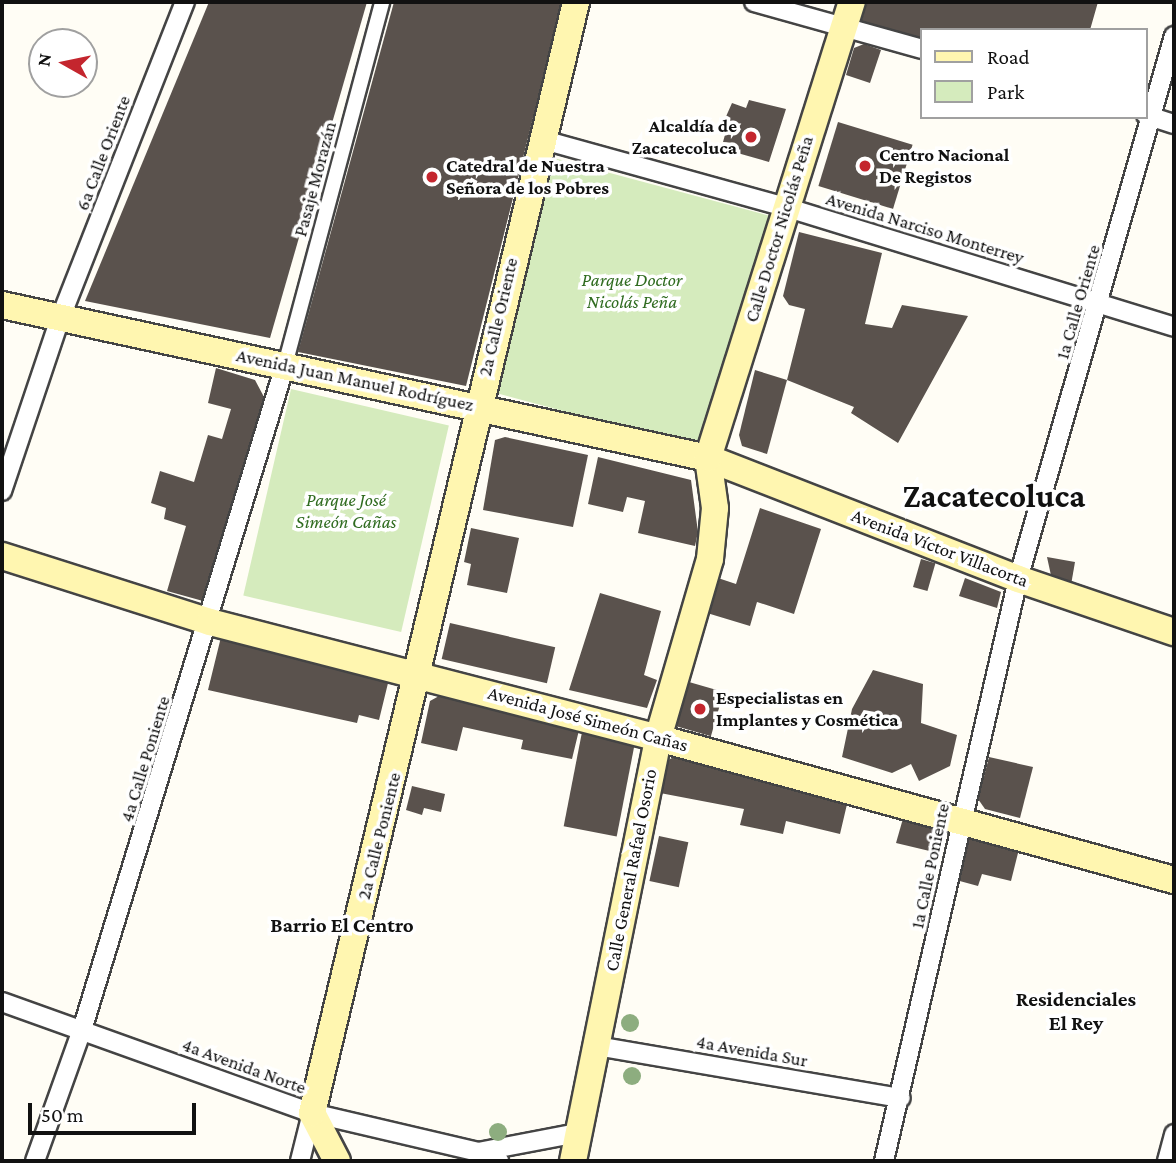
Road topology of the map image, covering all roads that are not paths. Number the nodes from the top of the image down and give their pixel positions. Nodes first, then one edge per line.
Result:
1 (185, 2) edge
2 (382, 2) edge
3 (576, 2) edge
4 (754, 2) edge
5 (848, 14) edge
6 (1174, 36) edge
7 (920, 48) edge
8 (1149, 116) edge
9 (1174, 124) edge
10 (540, 139) junction
11 (785, 207) junction
12 (1099, 304) junction
13 (2, 305) edge
14 (60, 319) junction
15 (1174, 327) edge
16 (285, 365) junction
17 (477, 405) junction
18 (708, 458) junction
19 (2, 491) edge
20 (2, 556) edge
21 (1018, 579) junction
22 (210, 622) junction
23 (1174, 632) edge
24 (418, 674) junction
25 (658, 738) junction
26 (962, 820) junction
27 (1174, 880) edge
28 (2, 1002) edge
29 (82, 1030) junction
30 (596, 1046) junction
31 (901, 1098) junction
32 (312, 1113) junction
33 (578, 1133) junction
34 (1174, 1133) edge
35 (478, 1152) junction
36 (35, 1161) edge
37 (300, 1161) edge
38 (337, 1161) edge
39 (499, 1161) edge
40 (573, 1161) edge
41 (884, 1161) edge
42 (1167, 1161) edge

1 - 14 street, 6a Calle Oriente
2 - 16 street, Pasaje Morazán
3 - 10 main road, 2a Calle Oriente
4 - 5 street
5 - 7 street
5 - 11 main road, Calle Doctor Nicolás Peña
6 - 8 street, 1a Calle Oriente
8 - 9 street
8 - 12 street, 1a Calle Oriente
10 - 11 street, Avenida Narciso Monterrey
10 - 17 main road, 2a Calle Oriente
11 - 12 street, Avenida Narciso Monterrey
11 - 18 main road, Calle Doctor Nicolás Peña
12 - 15 street, Avenida Narciso Monterrey
12 - 21 street, 1a Calle Oriente
13 - 14 main road, Avenida Juan Manuel Rodríguez
14 - 16 main road, Avenida Juan Manuel Rodríguez
14 - 19 street, 6a Calle Oriente
16 - 17 main road, Avenida Juan Manuel Rodríguez
16 - 22 street, 4a Calle Poniente
17 - 18 main road, Avenida Juan Manuel Rodríguez
17 - 24 main road, 2a Calle Oriente
18 - 21 main road, Avenida Víctor Villacorta
18 - 25 main road, Calle General Rafael Osorio
20 - 22 main road, Avenida José Simeón Cañas
21 - 23 main road, Avenida Víctor Villacorta
21 - 26 street, 1a Calle Poniente
22 - 24 main road, Avenida José Simeón Cañas
22 - 29 street, 4a Calle Poniente
24 - 25 main road, Avenida José Simeón Cañas
24 - 32 main road, 2a Calle Poniente
25 - 26 main road, Avenida José Simeón Cañas
25 - 30 main road, Calle General Rafael Osorio
26 - 27 main road, Avenida José Simeón Cañas
26 - 31 street, 1a Calle Poniente
28 - 29 street, 4a Avenida Norte
29 - 32 street, 4a Avenida Norte
29 - 36 street, 4a Calle Poniente
30 - 31 street, 4a Avenida Sur
30 - 33 main road, Calle General Rafael Osorio
31 - 41 street, 1a Calle Poniente
32 - 35 street, 4a Avenida Norte
32 - 37 street, 2a Calle Poniente
32 - 38 main road
33 - 35 street, 4a Avenida Norte
33 - 40 main road, Calle General Rafael Osorio
34 - 42 street
35 - 39 street, 4a Avenida Norte

